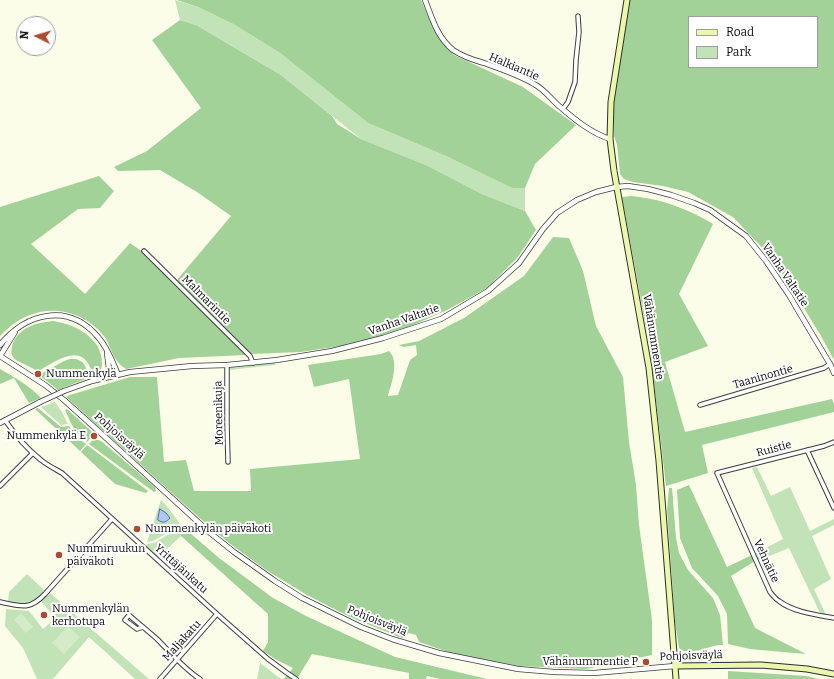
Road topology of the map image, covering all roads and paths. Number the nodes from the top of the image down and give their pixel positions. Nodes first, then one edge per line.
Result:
1 (425, 0) edge
2 (627, 0) edge
3 (578, 16) dead end
4 (563, 109) junction
5 (610, 139) junction
6 (616, 187) junction
7 (144, 251) dead end
8 (20, 326) junction
9 (0, 344) edge
10 (103, 344) junction
11 (0, 356) edge
12 (252, 363) junction
13 (830, 364) junction
14 (227, 365) junction
15 (834, 373) edge
16 (118, 375) junction
17 (110, 377) junction
18 (700, 405) dead end
19 (5, 420) junction
20 (0, 423) edge
21 (834, 442) edge
22 (808, 450) junction
23 (33, 453) junction
24 (228, 462) dead end
25 (717, 473) joint
26 (0, 486) edge
27 (834, 508) edge
28 (112, 519) junction
29 (0, 602) edge
30 (217, 614) junction
31 (834, 618) edge
32 (143, 627) junction
33 (177, 659) junction
34 (675, 666) junction
35 (834, 674) edge
36 (160, 679) edge
37 (200, 679) edge
38 (296, 679) edge
39 (676, 679) edge

1 - 4 street, Halkiantie
2 - 5 main road, Vähänummentie
3 - 4 street
4 - 5 street, Halkiantie
5 - 6 main road, Vähänummentie
6 - 12 street, Vanha Valtatie
6 - 13 street, Vanha Valtatie
6 - 34 main road, Vähänummentie
7 - 12 street, Malmarintie
8 - 9 street
8 - 10 street
8 - 11 street
10 - 16 street
10 - 17 street
11 - 34 street, Pohjoisväylä
12 - 14 street, Vanha Valtatie
13 - 15 street, Vanha Valtatie
13 - 18 street, Taaninontie
14 - 16 street, Vanha Valtatie
14 - 24 street, Moreenikuja
16 - 17 street, Vanha Valtatie
17 - 19 street, Vanha Valtatie, bridge
19 - 20 street, Vanha Valtatie
19 - 23 street, Yrittäjänkatu
21 - 22 street, Ruistie
22 - 25 street, Ruistie
22 - 27 street
23 - 26 street
23 - 28 street, Yrittäjänkatu
25 - 31 street, Vehnätie
28 - 29 street
28 - 30 street, Yrittäjänkatu
30 - 33 street, Maljakatu
30 - 38 street, Yrittäjänkatu
32 - 32 street
32 - 33 street
33 - 36 street, Maljakatu
33 - 37 street
34 - 35 main road, Pohjoisväylä
34 - 39 main road, Vähänummentie

